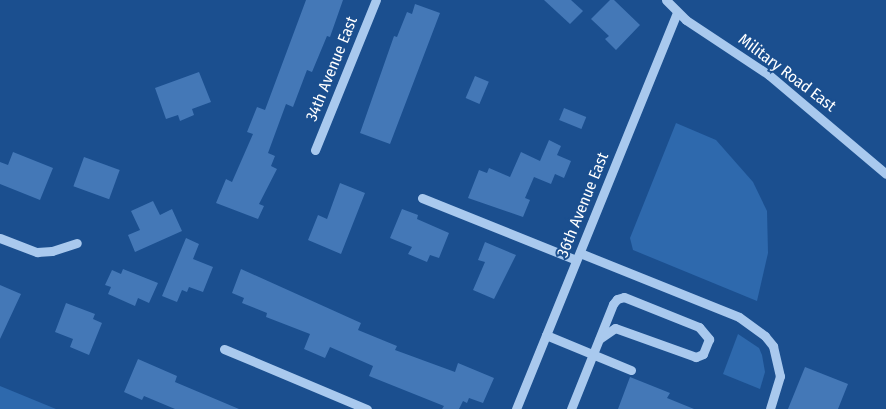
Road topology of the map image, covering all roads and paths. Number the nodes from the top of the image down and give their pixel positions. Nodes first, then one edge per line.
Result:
1 (376, 0) edge
2 (666, 0) edge
3 (677, 12) junction
4 (315, 150) dead end
5 (886, 174) edge
6 (422, 198) dead end
7 (0, 238) edge
8 (77, 243) dead end
9 (578, 256) junction
10 (546, 335) junction
11 (599, 339) junction
12 (224, 349) dead end
13 (593, 354) junction
14 (631, 370) dead end
15 (367, 409) edge
16 (516, 409) edge
17 (571, 409) edge
18 (770, 409) edge

1 - 4 street, 34th Avenue East
2 - 3 street, Military Road East
3 - 5 street, Military Road East
3 - 9 street, 36th Avenue East
6 - 9 street
7 - 8 street
9 - 10 street, 36th Avenue East
9 - 18 street
10 - 13 street
10 - 16 street, 36th Avenue East
11 - 11 street
11 - 13 street
12 - 15 street
13 - 14 street
13 - 17 street

